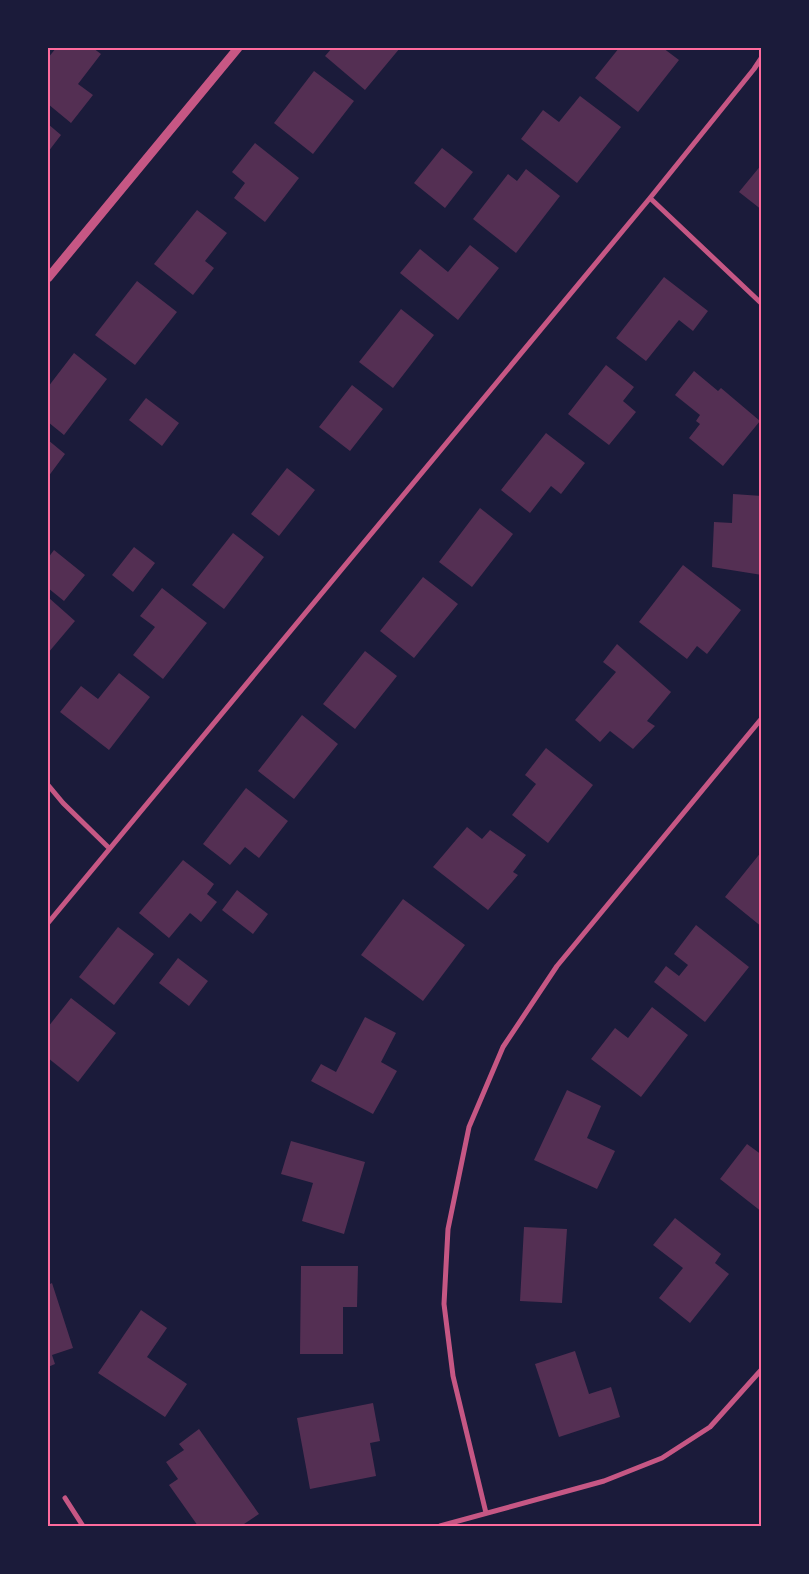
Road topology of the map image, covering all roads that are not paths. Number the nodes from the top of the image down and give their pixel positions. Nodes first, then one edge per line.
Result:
1 (238, 48) edge
2 (762, 57) edge
3 (650, 198) junction
4 (48, 278) edge
5 (762, 304) edge
6 (762, 718) edge
7 (48, 785) edge
8 (109, 848) junction
9 (48, 923) edge
10 (762, 1369) edge
11 (65, 1498) dead end
12 (486, 1512) junction
13 (82, 1526) edge
14 (440, 1526) edge

1 - 4 street
2 - 3 street
3 - 5 street
3 - 8 street
6 - 12 street
7 - 8 street
8 - 9 street
10 - 12 street
11 - 13 street
12 - 14 street

